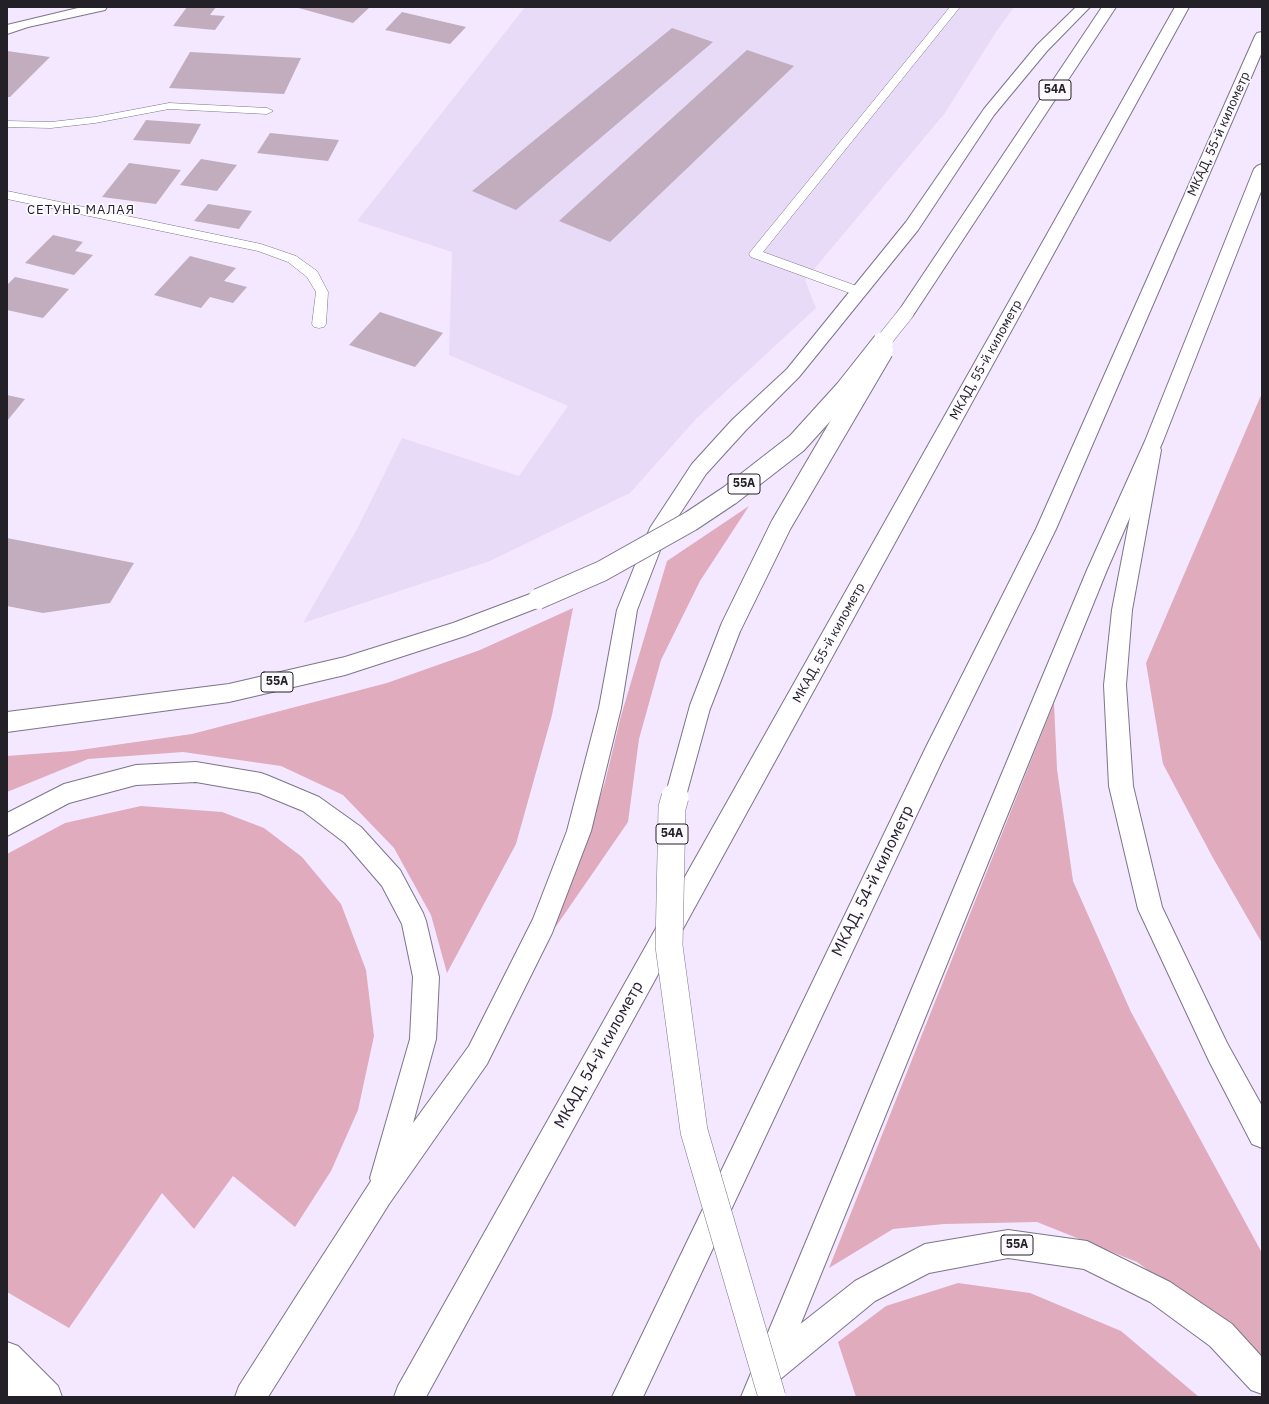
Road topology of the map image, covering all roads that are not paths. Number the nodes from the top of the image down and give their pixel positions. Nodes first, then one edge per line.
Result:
1 (100, 7) edge
2 (955, 7) edge
3 (1083, 7) edge
4 (1109, 7) edge
5 (1182, 7) edge
6 (7, 20) edge
7 (24, 24) junction
8 (7, 30) edge
9 (1262, 36) edge
10 (267, 110) dead end
11 (7, 124) edge
12 (1262, 169) edge
13 (7, 195) edge
14 (860, 292) junction
15 (906, 312) junction
16 (319, 324) dead end
17 (1154, 441) junction
18 (790, 712) joint
19 (7, 722) edge
20 (934, 754) joint
21 (7, 826) edge
22 (1262, 1134) edge
23 (380, 1194) junction
24 (7, 1357) edge
25 (1262, 1379) edge
26 (7, 1382) edge
27 (765, 1388) edge
28 (30, 1397) edge
29 (47, 1397) edge
30 (250, 1397) edge
31 (409, 1397) edge
32 (627, 1397) edge

1 - 7 main road
2 - 14 lane
3 - 14 main road
4 - 15 main road, 54А
5 - 18 main road, МКАД, 55-й километр
6 - 7 main road
7 - 8 main road
9 - 20 main road, МКАД, 55-й километр
10 - 11 lane
12 - 17 main road
13 - 16 lane
14 - 23 main road
15 - 19 main road, 55А, bridge
15 - 27 main road, 54А, bridge
17 - 22 main road
17 - 27 main road
18 - 31 main road, МКАД, 54-й километр
20 - 32 main road, МКАД, 54-й километр
21 - 23 main road
23 - 30 main road
24 - 29 main road
25 - 27 main road, 55А
26 - 28 main road

